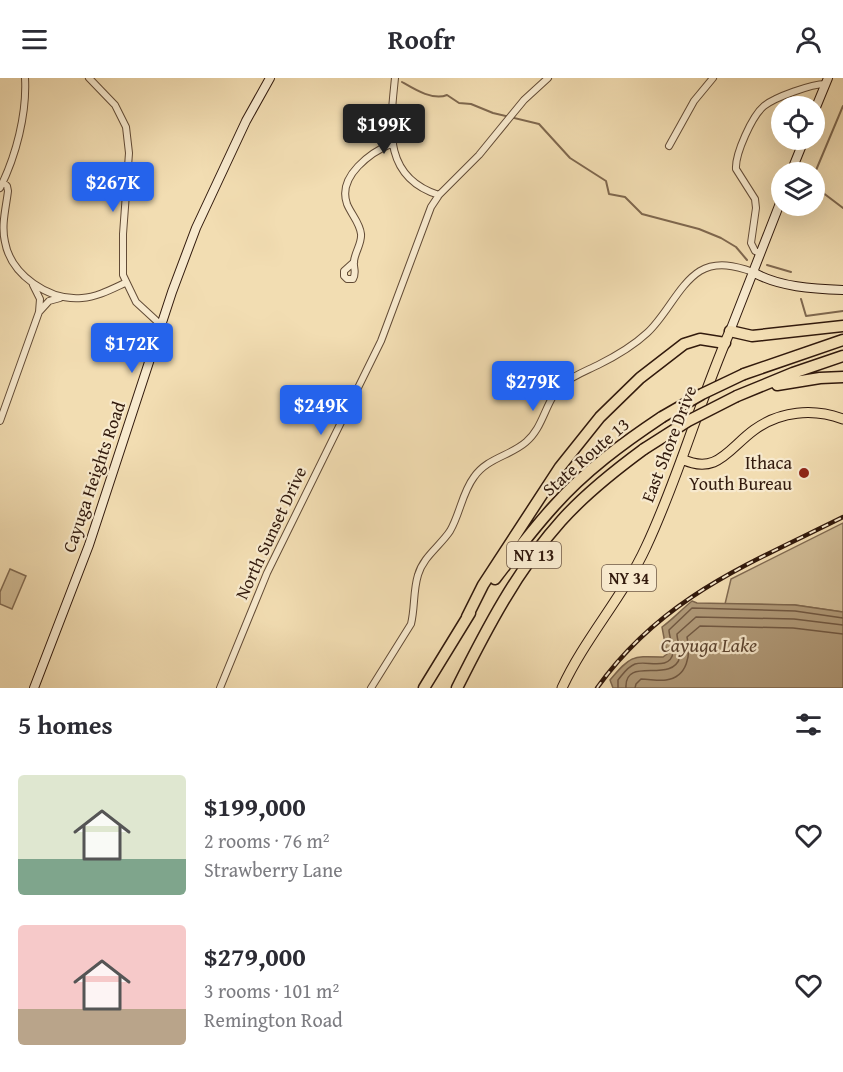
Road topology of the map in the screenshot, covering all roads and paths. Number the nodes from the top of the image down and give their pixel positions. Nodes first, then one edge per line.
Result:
1 (25, 78) edge
2 (88, 78) edge
3 (270, 78) edge
4 (395, 78) edge
5 (548, 78) edge
6 (713, 78) edge
7 (827, 81) edge
8 (821, 96) edge
9 (393, 142) junction
10 (669, 146) dead end
11 (1, 185) edge
12 (439, 195) junction
13 (775, 216) edge
14 (760, 253) junction
15 (354, 262) dead end
16 (753, 272) junction
17 (31, 282) junction
18 (125, 283) junction
19 (843, 290) edge
20 (61, 298) junction
21 (39, 312) junction
22 (161, 325) junction
23 (843, 326) edge
24 (730, 331) junction
25 (843, 340) edge
26 (724, 343) junction
27 (843, 356) edge
28 (843, 377) edge
29 (754, 390) junction
30 (843, 419) edge
31 (0, 422) edge
32 (682, 459) junction
33 (467, 617) junction
34 (34, 688) edge
35 (220, 688) edge
36 (371, 688) edge
37 (424, 688) edge
38 (457, 688) edge
39 (562, 688) edge

1 - 11 street
2 - 18 street
3 - 22 street, Cayuga Heights Road
4 - 9 street
5 - 12 street, North Sunset Drive
6 - 10 street
7 - 8 street
7 - 14 street
9 - 12 street
9 - 15 street
11 - 17 street
12 - 35 street, North Sunset Drive
13 - 14 street, East Shore Drive
14 - 16 street, East Shore Drive
16 - 19 street
16 - 24 street, East Shore Drive
16 - 36 street
17 - 20 street
17 - 21 street
18 - 20 street
18 - 22 street
20 - 21 street
21 - 31 street
22 - 34 street, Cayuga Heights Road
23 - 24 highway
24 - 26 main road, East Shore Drive / NY 34
25 - 33 highway, State Route 13 / NY 13, bridge
26 - 32 main road, East Shore Drive / NY 34
26 - 33 highway
27 - 29 highway, State Route 13 / NY 13
28 - 29 highway
29 - 38 highway, State Route 13 / NY 13, bridge
30 - 32 main road
32 - 39 main road, East Shore Drive / NY 34
33 - 37 highway, State Route 13 / NY 13

